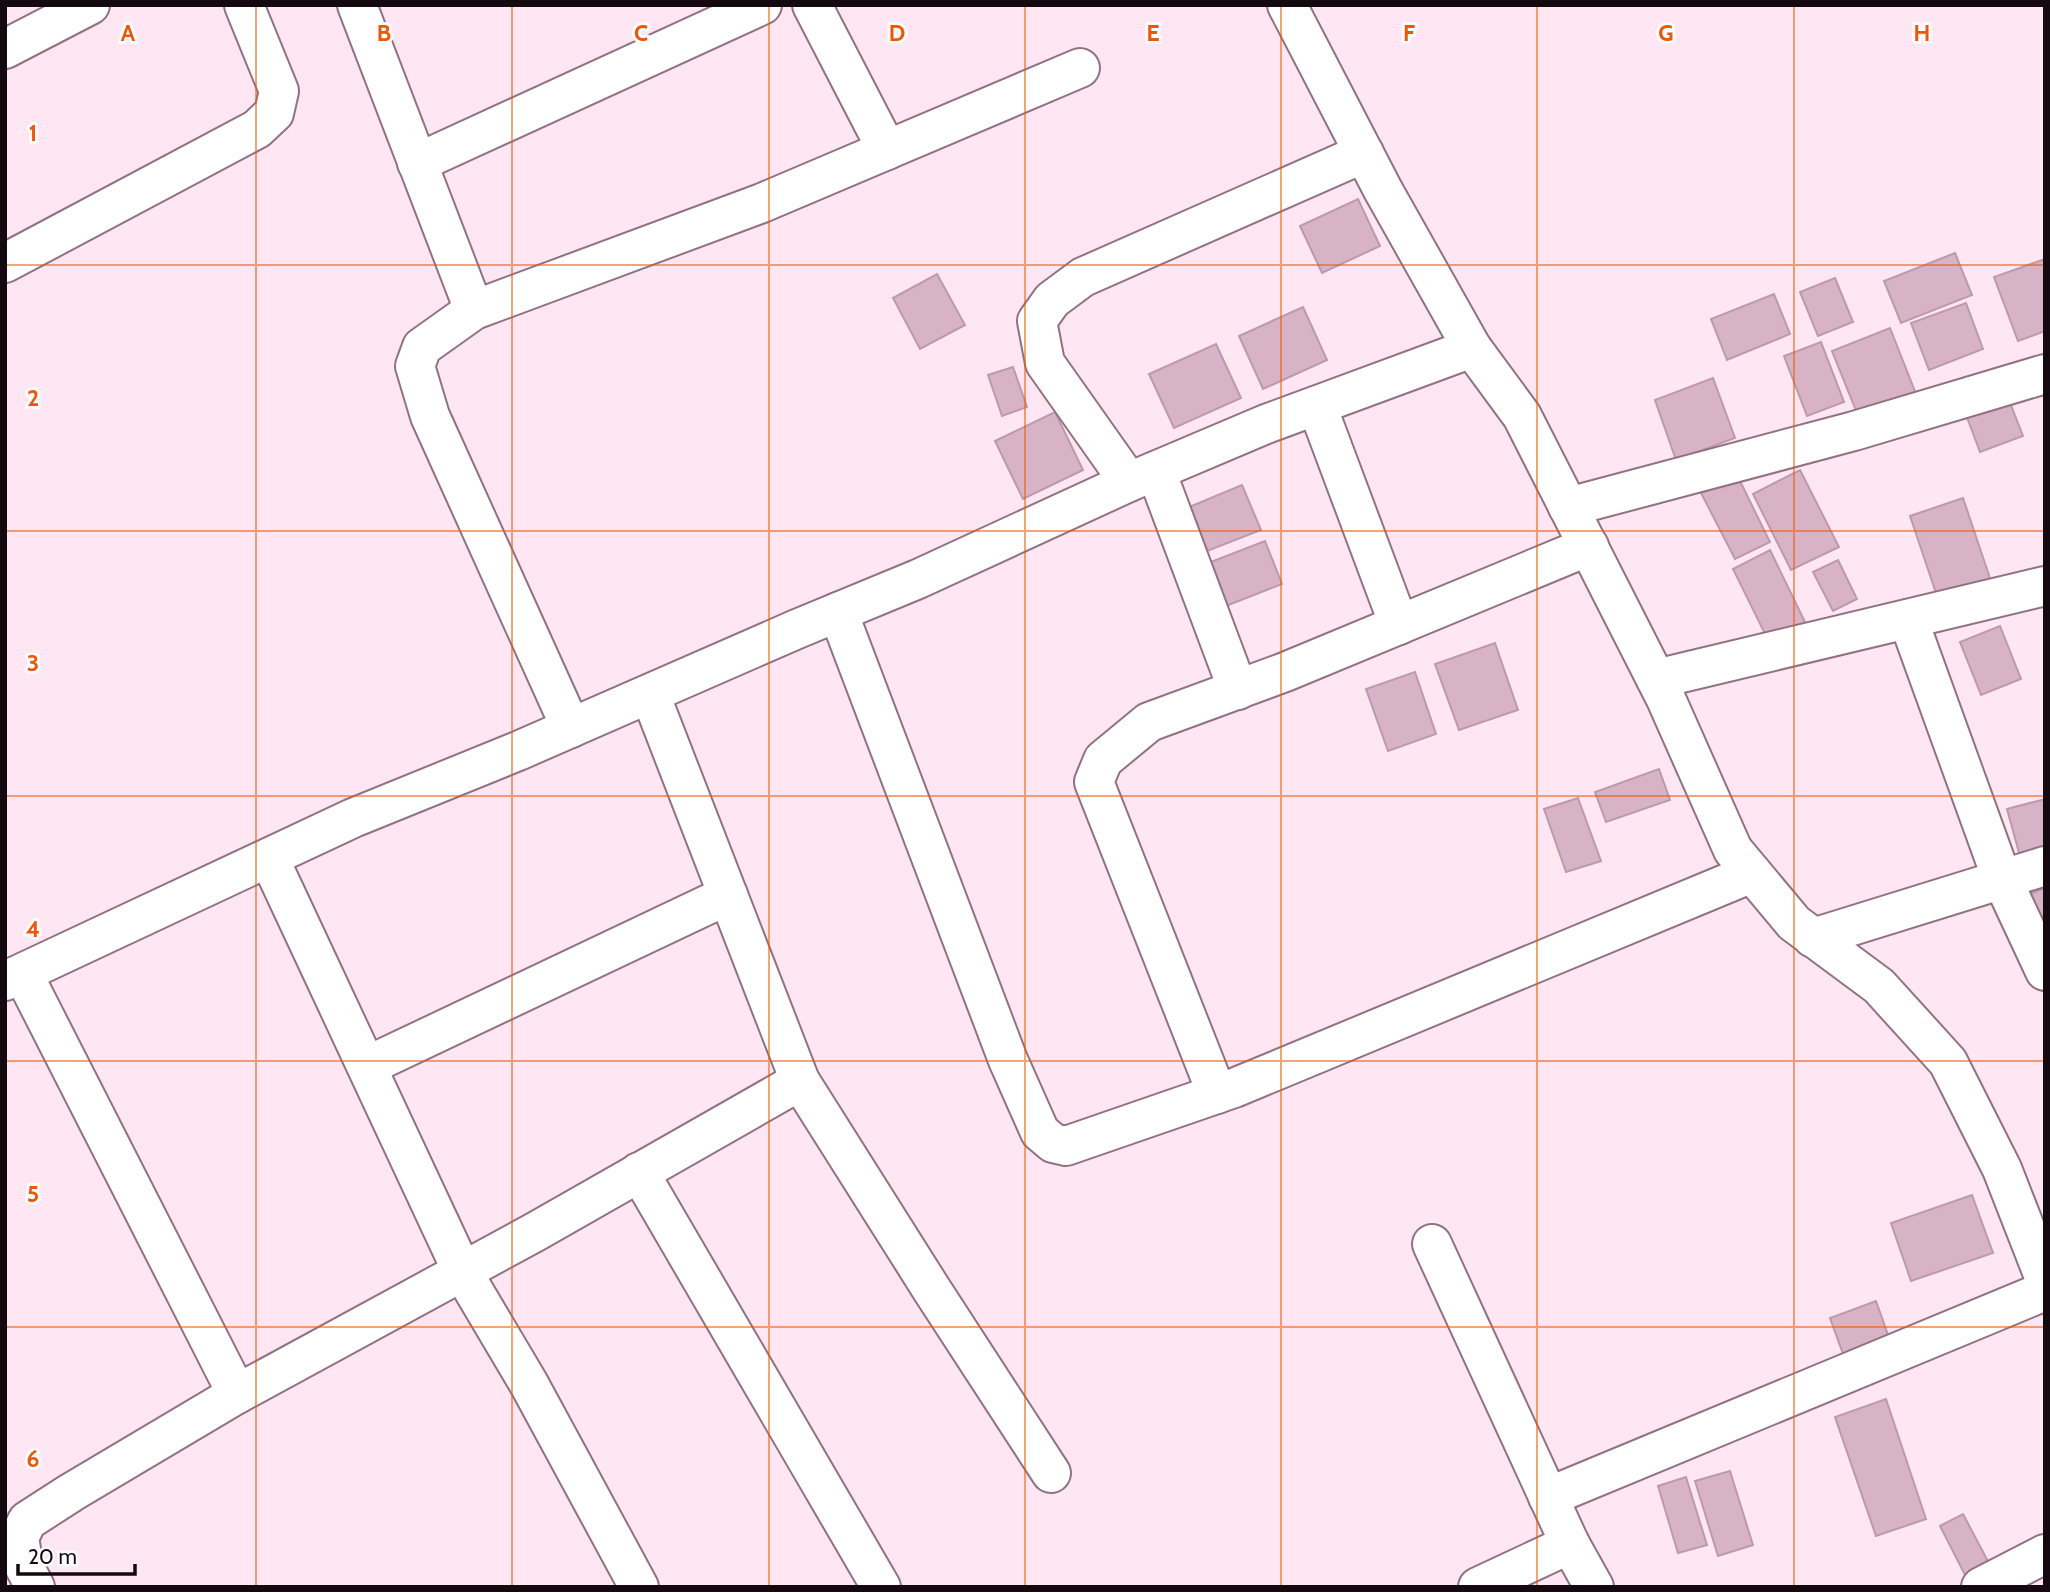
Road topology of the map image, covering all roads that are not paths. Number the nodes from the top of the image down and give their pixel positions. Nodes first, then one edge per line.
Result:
1 (90, 5) edge
2 (244, 5) edge
3 (358, 5) edge
4 (762, 5) edge
5 (812, 5) edge
6 (1287, 5) edge
7 (5, 49) edge
8 (1080, 68) dead end
9 (887, 150) junction
10 (1364, 153) junction
11 (417, 163) junction
12 (5, 263) edge
13 (474, 310) junction
14 (1472, 348) junction
15 (2045, 374) edge
16 (1317, 406) junction
17 (1143, 476) junction
18 (1568, 507) junction
19 (1589, 546) junction
20 (2045, 586) edge
21 (838, 612) junction
22 (1908, 619) junction
23 (1399, 625) junction
24 (1656, 679) junction
25 (1238, 690) junction
26 (650, 694) junction
27 (571, 728) junction
28 (269, 858) junction
29 (2045, 866) edge
30 (1752, 873) junction
31 (2003, 879) junction
32 (728, 895) junction
33 (1813, 937) junction
34 (2045, 971) edge
35 (14, 978) edge
36 (367, 1066) junction
37 (800, 1081) junction
38 (1217, 1094) junction
39 (639, 1172) junction
40 (2034, 1220) edge
41 (1432, 1244) dead end
42 (462, 1271) junction
43 (2045, 1279) edge
44 (2045, 1291) edge
45 (237, 1394) junction
46 (1051, 1474) dead end
47 (1548, 1497) junction
48 (1570, 1544) junction
49 (2045, 1553) edge
50 (35, 1587) edge
51 (639, 1587) edge
52 (881, 1587) edge
53 (1478, 1587) edge
54 (1594, 1587) edge
55 (1981, 1587) edge

1 - 7 street
2 - 12 street
3 - 11 street
4 - 11 street
5 - 9 street
6 - 10 street
8 - 9 street
9 - 13 street
10 - 14 street
10 - 17 street
11 - 13 street
13 - 27 street
14 - 16 street
14 - 18 street
15 - 18 street
16 - 17 street
16 - 23 street
17 - 21 street
17 - 25 street
18 - 19 street
19 - 23 street
19 - 24 street
20 - 22 street
21 - 26 street
21 - 38 street
22 - 24 street
22 - 31 street
23 - 25 street
24 - 30 street
25 - 38 street
26 - 27 street
26 - 32 street
27 - 28 street
28 - 35 street
28 - 36 street
29 - 31 street
30 - 33 street
30 - 38 street
31 - 33 street
31 - 34 street
32 - 36 street
32 - 37 street
33 - 40 street
35 - 45 street
36 - 42 street
37 - 39 street
37 - 46 street
39 - 42 street
39 - 52 street
40 - 43 street
41 - 47 street
42 - 45 street
42 - 51 street
44 - 47 street
45 - 50 street
47 - 48 street
48 - 53 street
48 - 54 street
49 - 55 street

